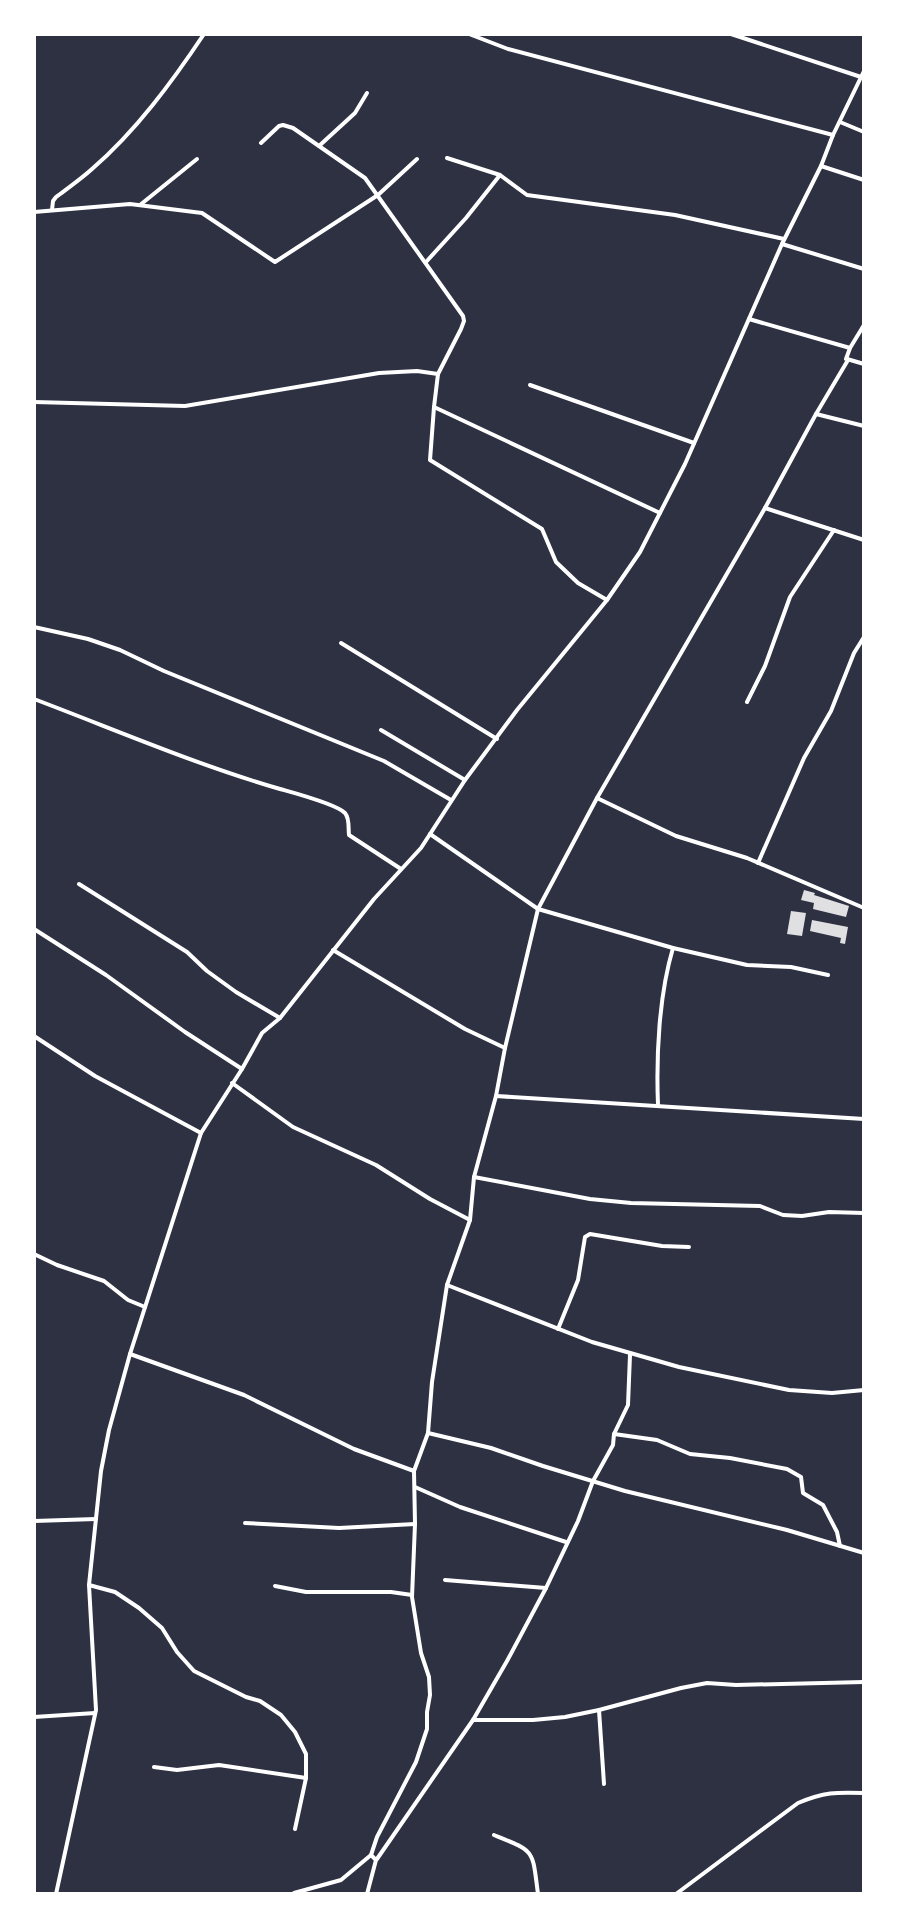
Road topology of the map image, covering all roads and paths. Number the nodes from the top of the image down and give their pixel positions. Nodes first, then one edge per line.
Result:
1 (204, 34) edge
2 (469, 34) edge
3 (731, 34) edge
4 (864, 71) edge
5 (861, 77) junction
6 (367, 93) dead end
7 (840, 122) junction
8 (864, 132) edge
9 (833, 135) junction
10 (261, 143) dead end
11 (319, 146) junction
12 (447, 158) dead end
13 (197, 159) dead end
14 (417, 159) dead end
15 (821, 166) junction
16 (500, 175) junction
17 (864, 180) edge
18 (378, 195) junction
19 (139, 205) junction
20 (52, 210) junction
21 (34, 212) edge
22 (783, 242) junction
23 (426, 262) junction
24 (864, 269) edge
25 (749, 319) junction
26 (864, 325) edge
27 (850, 348) junction
28 (846, 359) junction
29 (864, 364) edge
30 (438, 374) junction
31 (530, 385) dead end
32 (34, 402) edge
33 (434, 407) junction
34 (816, 414) junction
35 (864, 426) edge
36 (694, 443) junction
37 (765, 508) junction
38 (660, 513) junction
39 (834, 530) junction
40 (864, 540) edge
41 (607, 600) junction
42 (34, 627) edge
43 (864, 637) edge
44 (341, 643) dead end
45 (34, 699) edge
46 (747, 702) dead end
47 (381, 730) dead end
48 (497, 738) junction
49 (465, 780) junction
50 (597, 798) junction
51 (451, 800) junction
52 (430, 834) junction
53 (758, 862) junction
54 (401, 869) junction
55 (79, 884) dead end
56 (864, 908) edge
57 (538, 909) junction
58 (34, 929) edge
59 (673, 948) junction
60 (333, 950) junction
61 (828, 975) dead end
62 (280, 1018) junction
63 (34, 1036) edge
64 (505, 1048) junction
65 (242, 1069) junction
66 (232, 1083) junction
67 (496, 1096) junction
68 (658, 1105) junction
69 (864, 1119) edge
70 (201, 1133) junction
71 (474, 1177) junction
72 (864, 1213) edge
73 (470, 1220) junction
74 (689, 1247) dead end
75 (34, 1254) edge
76 (447, 1285) junction
77 (145, 1307) junction
78 (558, 1329) junction
79 (130, 1354) junction
80 (630, 1354) junction
81 (864, 1390) edge
82 (428, 1433) junction
83 (614, 1434) junction
84 (414, 1471) junction
85 (592, 1481) junction
86 (415, 1487) junction
87 (96, 1519) junction
88 (34, 1521) edge
89 (245, 1523) dead end
90 (415, 1524) junction
91 (566, 1542) junction
92 (840, 1546) junction
93 (864, 1553) edge
94 (445, 1580) dead end
95 (89, 1585) junction
96 (275, 1586) dead end
97 (546, 1588) junction
98 (412, 1595) junction
99 (864, 1682) edge
100 (599, 1710) junction
101 (95, 1713) junction
102 (34, 1717) edge
103 (473, 1720) junction
104 (154, 1767) dead end
105 (306, 1778) junction
106 (604, 1784) dead end
107 (864, 1793) edge
108 (295, 1829) dead end
109 (494, 1835) dead end
110 (370, 1855) junction
111 (376, 1860) junction
112 (56, 1893) edge
113 (294, 1893) edge
114 (367, 1893) edge
115 (538, 1893) edge
116 (676, 1893) edge

1 - 20 street
2 - 9 street
3 - 5 street
4 - 5 street
5 - 7 street
6 - 11 street
7 - 8 street
7 - 9 street
9 - 15 street
10 - 11 street
11 - 18 street
12 - 16 street
13 - 19 street
14 - 18 street
15 - 17 street
15 - 22 street
16 - 22 street
16 - 23 street
18 - 19 street
18 - 23 street
19 - 20 street
20 - 21 street
22 - 24 street
22 - 25 street
23 - 30 street
25 - 27 street
25 - 36 street
26 - 27 street
27 - 28 street
28 - 29 street
28 - 34 street
30 - 32 street
30 - 33 street
31 - 36 street
33 - 38 street
33 - 41 street
34 - 35 street
34 - 37 street
36 - 38 street
37 - 39 street
37 - 50 street
38 - 41 street
39 - 40 street
39 - 46 street
41 - 48 street
42 - 51 street
43 - 53 street
44 - 48 street
45 - 54 street
47 - 49 street
48 - 49 street
49 - 51 street
50 - 53 street
50 - 57 street
51 - 52 street
52 - 54 street
52 - 57 street
53 - 56 street
54 - 60 street
55 - 62 street
57 - 59 street
57 - 64 street
58 - 65 street
59 - 61 street
59 - 68 street
60 - 62 street
60 - 64 street
62 - 65 street
63 - 70 street
64 - 67 street
65 - 66 street
66 - 70 street
66 - 73 street
67 - 68 street
67 - 71 street
68 - 69 street
70 - 77 street
71 - 72 street
71 - 73 street
73 - 76 street
74 - 78 street
75 - 77 street
76 - 78 street
76 - 82 street
77 - 79 street
78 - 80 street
79 - 84 street
79 - 87 street
80 - 81 street
80 - 83 street
82 - 84 street
82 - 85 street
83 - 85 street
83 - 92 street
84 - 86 street
85 - 91 street
85 - 92 street
86 - 90 street
86 - 91 street
87 - 88 street
87 - 95 street
89 - 90 street
90 - 98 street
91 - 97 street
92 - 93 street
94 - 97 street
95 - 101 street
95 - 105 street
96 - 98 street
97 - 103 street
98 - 110 street
99 - 100 street
100 - 103 street
100 - 106 street
101 - 102 street
101 - 112 street
103 - 111 street
104 - 105 street
105 - 108 street
107 - 116 street
109 - 115 street
110 - 111 street
110 - 113 street
111 - 114 street

